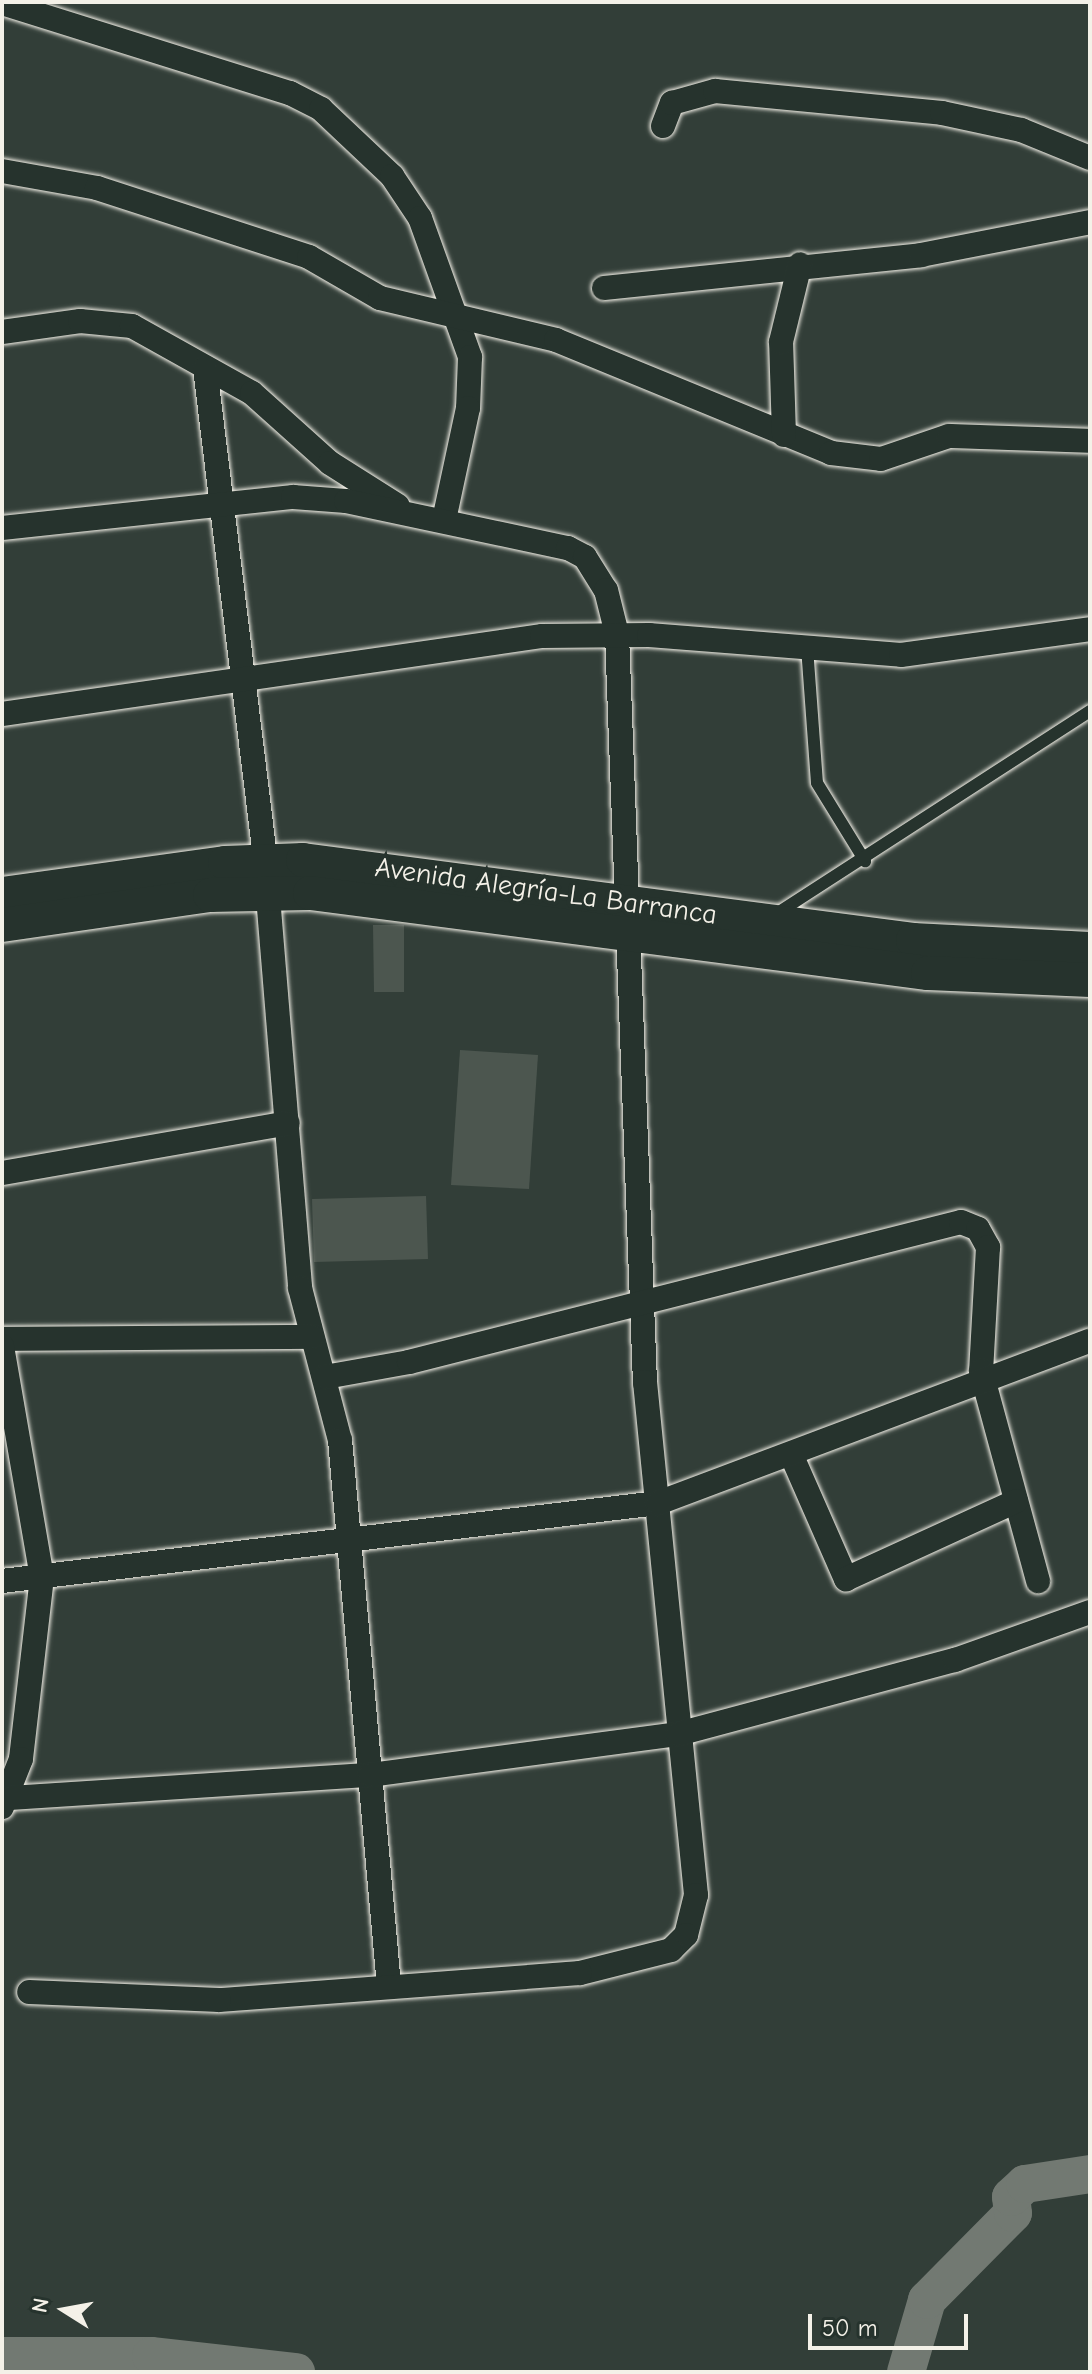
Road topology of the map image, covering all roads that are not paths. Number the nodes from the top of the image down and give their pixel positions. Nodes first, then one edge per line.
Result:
1 (2, 3) edge
2 (663, 126) dead end
3 (1090, 158) edge
4 (2, 171) edge
5 (1090, 222) edge
6 (800, 264) junction
7 (604, 288) dead end
8 (459, 316) junction
9 (2, 332) edge
10 (205, 368) junction
11 (784, 435) junction
12 (1090, 441) edge
13 (222, 504) junction
14 (411, 513) junction
15 (444, 520) junction
16 (2, 528) edge
17 (1090, 629) edge
18 (617, 634) junction
19 (807, 647) junction
20 (244, 683) junction
21 (1090, 711) edge
22 (2, 714) edge
23 (865, 861) junction
24 (264, 876) junction
25 (2, 894) edge
26 (628, 919) junction
27 (770, 922) junction
28 (2, 925) edge
29 (1090, 949) edge
30 (1090, 980) edge
31 (288, 1123) junction
32 (2, 1173) edge
33 (641, 1301) junction
34 (312, 1337) junction
35 (2, 1339) edge
36 (1090, 1341) edge
37 (2, 1346) edge
38 (325, 1377) junction
39 (984, 1384) junction
40 (791, 1454) junction
41 (1016, 1501) junction
42 (658, 1503) junction
43 (348, 1539) junction
44 (42, 1577) junction
45 (2, 1581) edge
46 (1038, 1581) dead end
47 (1090, 1612) edge
48 (678, 1734) junction
49 (370, 1775) junction
50 (6, 1802) edge
51 (389, 1986) junction
52 (29, 1992) dead end

1 - 8 street
2 - 3 street
4 - 8 street
5 - 6 street
6 - 7 street
6 - 11 street
8 - 11 street
8 - 15 street
9 - 10 street
10 - 13 street
10 - 14 street
11 - 12 street
13 - 14 street
13 - 16 street
13 - 20 street
14 - 15 street
15 - 18 street
17 - 19 street
18 - 19 street
18 - 20 street
18 - 26 street
19 - 23 lane
20 - 22 street
20 - 24 street
21 - 23 lane
23 - 27 lane
24 - 25 main road, Avenida Alegría-La Barranca
24 - 26 main road, Avenida Alegría-La Barranca
24 - 28 main road, Avenida Alegría-La Barranca
24 - 31 street
26 - 27 main road, Avenida Alegría-La Barranca
26 - 30 main road, Avenida Alegría-La Barranca
26 - 33 street
27 - 29 main road, Avenida Alegría-La Barranca
31 - 32 street
31 - 34 street
33 - 38 street
33 - 39 street
33 - 42 street
34 - 35 street
34 - 38 street
36 - 39 street
37 - 44 street
38 - 43 street
39 - 40 street
39 - 41 street
40 - 41 street
40 - 42 street
41 - 46 street
42 - 43 street
42 - 48 street
43 - 44 street
43 - 49 street
44 - 45 street
44 - 50 street
47 - 48 street
48 - 49 street
48 - 51 street
49 - 50 street
49 - 51 street
51 - 52 street

